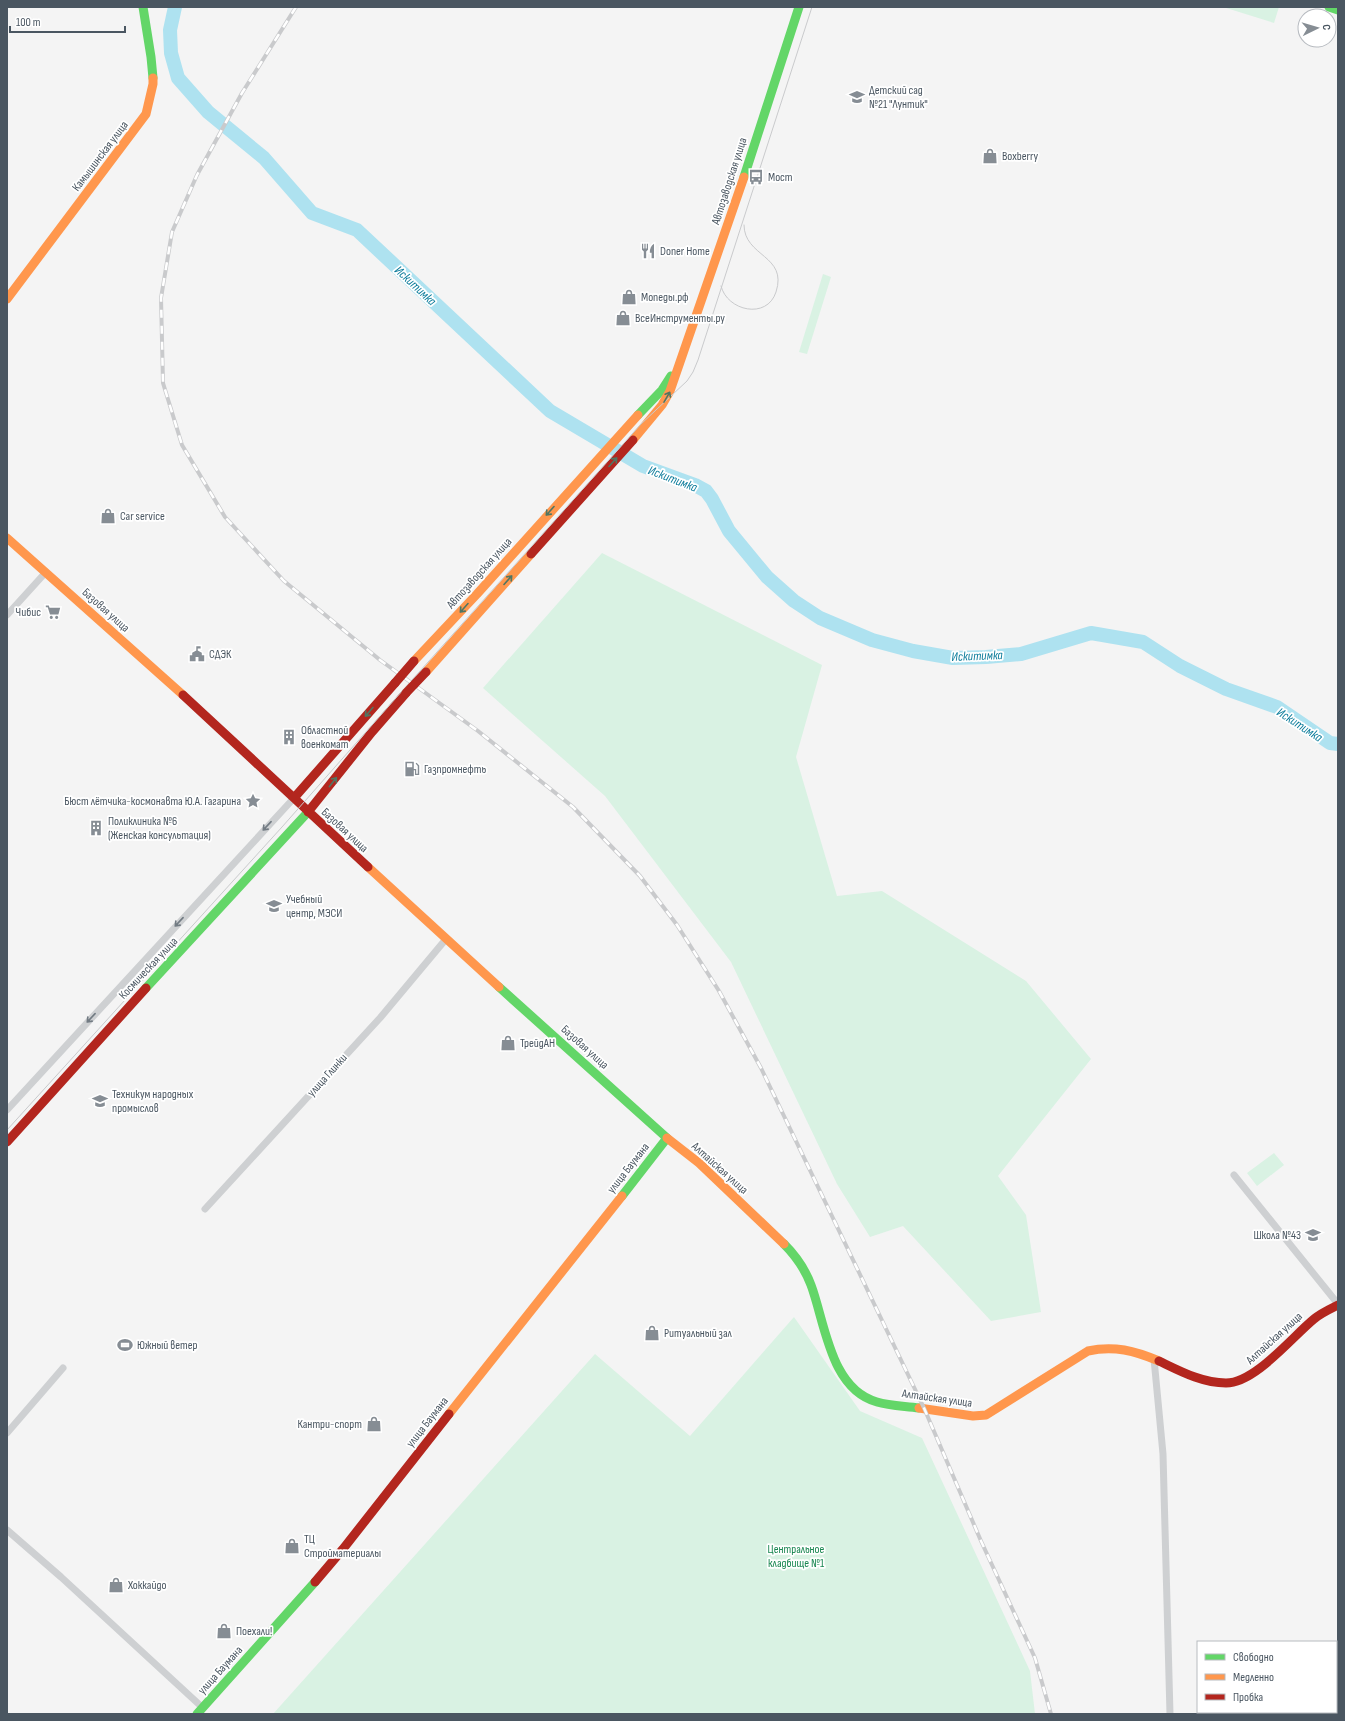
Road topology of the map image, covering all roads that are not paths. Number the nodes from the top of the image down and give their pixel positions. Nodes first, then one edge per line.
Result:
1 (143, 7) edge
2 (799, 7) edge
3 (1328, 7) edge
4 (1338, 10) edge
5 (7, 299) edge
6 (680, 362) junction
7 (7, 538) edge
8 (46, 572) junction
9 (7, 615) edge
10 (406, 693) joint
11 (294, 798) junction
12 (308, 812) junction
13 (446, 939) junction
14 (7, 1110) edge
15 (667, 1138) junction
16 (7, 1142) edge
17 (1234, 1175) dead end
18 (205, 1209) dead end
19 (1338, 1304) edge
20 (1154, 1359) junction
21 (62, 1368) dead end
22 (7, 1433) edge
23 (7, 1530) edge
24 (200, 1711) edge
25 (1170, 1714) edge

1 - 5 main road, Камышинская улица
2 - 6 main road, Автозаводская улица
3 - 4 main road
10 -> 6 main road, Автозаводская улица, bridge
6 -> 11 main road, Автозаводская улица, bridge
7 - 8 main road, Базовая улица
8 - 9 street
8 - 11 main road, Базовая улица
12 -> 10 main road, Космическая улица
11 - 12 main road, Базовая улица
11 -> 14 street, Космическая улица
12 - 13 main road, Базовая улица
12 - 16 main road, Космическая улица
13 - 15 main road, Базовая улица
13 - 18 street, улица Глинки
15 - 20 main road, Алтайская улица
15 - 24 main road, улица Баумана
17 - 19 street
19 - 20 main road, Алтайская улица
20 - 25 street
21 - 22 street
23 - 24 street

